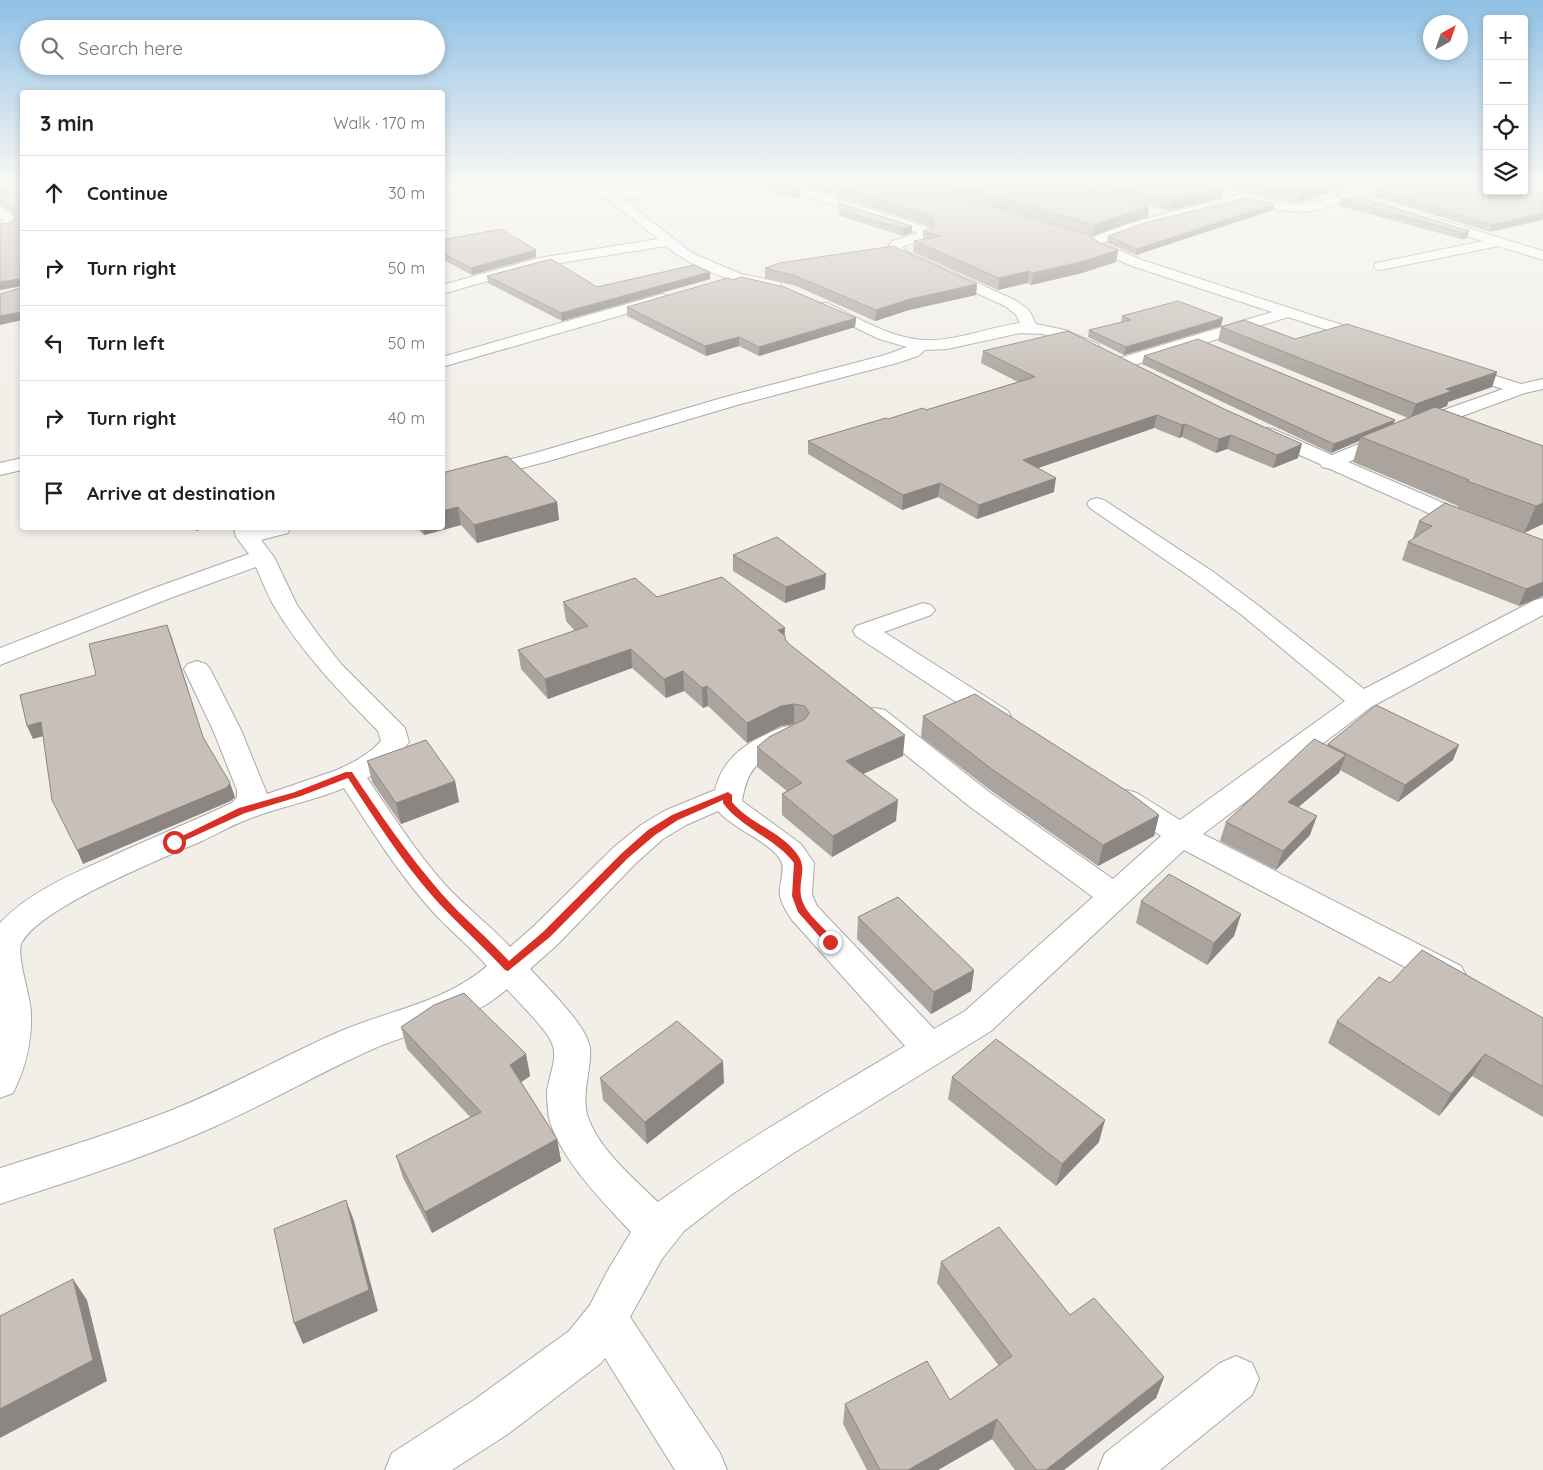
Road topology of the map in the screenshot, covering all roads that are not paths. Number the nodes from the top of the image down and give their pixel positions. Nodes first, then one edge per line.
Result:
1 (618, 250) edge
2 (678, 250) edge
3 (896, 250) edge
4 (1103, 250) edge
5 (1461, 250) edge
6 (1522, 250) edge
7 (1543, 256) edge
8 (1381, 266) dead end
9 (738, 278) junction
10 (718, 283) edge
11 (445, 289) edge
12 (790, 291) edge
13 (681, 294) edge
14 (807, 298) edge
15 (1288, 312) junction
16 (1029, 326) junction
17 (1194, 339) junction
18 (1382, 343) edge
19 (921, 345) junction
20 (1221, 350) edge
21 (445, 361) edge
22 (1122, 363) junction
23 (1446, 364) edge
24 (1140, 372) edge
25 (1543, 384) edge
26 (1520, 389) junction
27 (1395, 421) edge
28 (1254, 428) edge
29 (1413, 428) junction
30 (1329, 462) junction
31 (20, 464) edge
32 (0, 469) edge
33 (445, 482) edge
34 (1097, 504) dead end
35 (263, 530) edge
36 (246, 532) edge
37 (1543, 550) edge
38 (263, 558) junction
39 (1543, 605) edge
40 (923, 610) dead end
41 (0, 657) edge
42 (197, 669) dead end
43 (854, 700) edge
44 (1362, 700) junction
45 (792, 733) edge
46 (1023, 733) edge
47 (349, 774) junction
48 (1106, 787) edge
49 (728, 795) junction
50 (242, 810) junction
51 (1181, 835) junction
52 (1115, 897) junction
53 (508, 967) junction
54 (1475, 990) edge
55 (930, 1049) junction
56 (0, 1082) edge
57 (0, 1186) edge
58 (658, 1231) junction
59 (606, 1320) junction
60 (1236, 1379) dead end
61 (409, 1470) edge
62 (703, 1470) edge
63 (1122, 1470) edge

1 - 11 street
2 - 9 street
3 - 16 street
4 - 15 street
5 - 8 street
6 - 7 street
9 - 10 street
9 - 12 street
13 - 21 street
14 - 19 street
15 - 17 street
15 - 18 street
16 - 19 street
16 - 22 street
17 - 20 street
17 - 22 street
19 - 33 street
22 - 24 street
23 - 26 street
25 - 26 street
26 - 29 street
27 - 29 street
28 - 30 street
29 - 30 street
30 - 37 street
31 - 32 street
34 - 44 street
35 - 36 street
36 - 38 street
38 - 41 street
38 - 47 street
39 - 44 street
40 - 46 street
42 - 50 street
43 - 52 street
44 - 51 street
45 - 49 street
47 - 50 street
47 - 53 street
48 - 51 street
49 - 53 street
49 - 55 street
50 - 56 street
51 - 52 street
51 - 54 street
52 - 55 street
53 - 57 street
53 - 58 street
55 - 58 street
58 - 59 street
59 - 61 street
59 - 62 street
60 - 63 street

